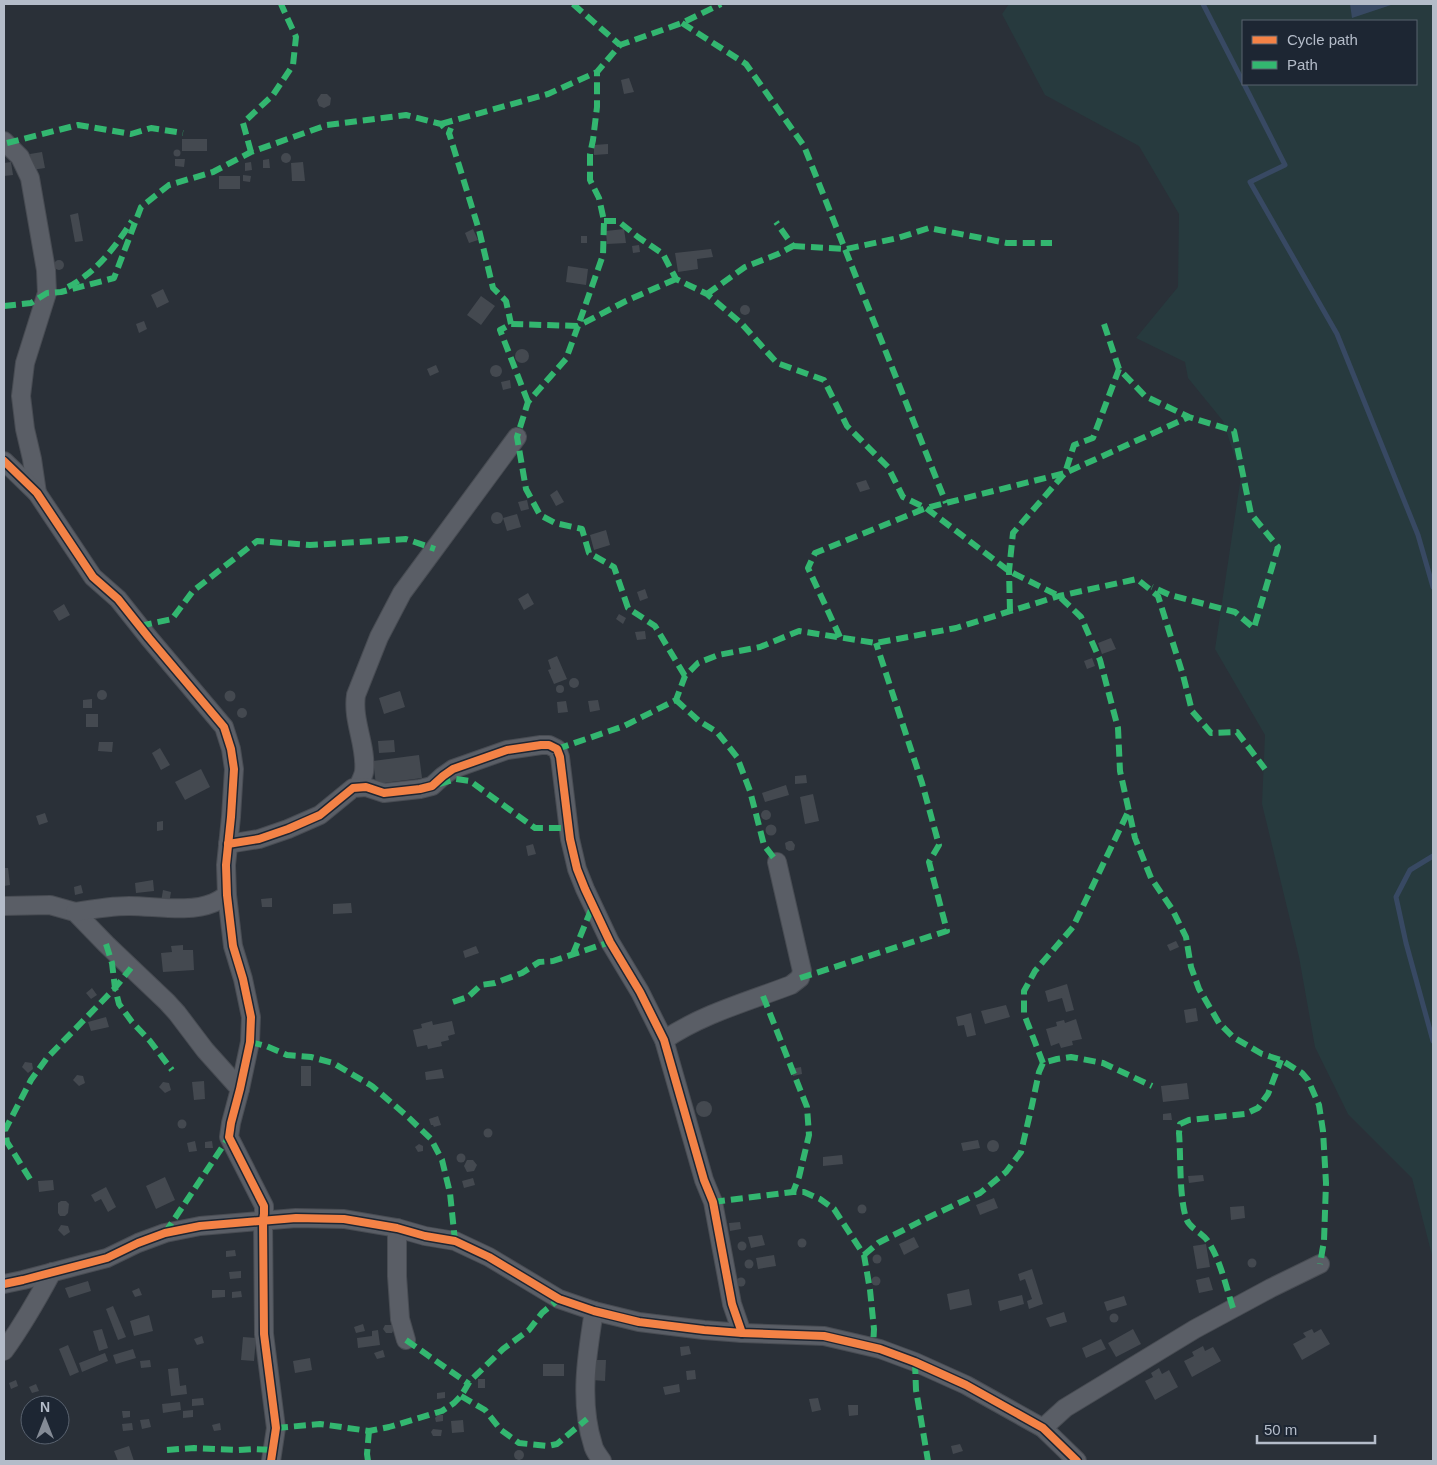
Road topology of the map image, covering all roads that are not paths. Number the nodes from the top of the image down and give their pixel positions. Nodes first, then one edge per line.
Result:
1 (4, 141) edge
2 (517, 437) dead end
3 (4, 461) edge
4 (37, 493) junction
5 (358, 787) junction
6 (228, 844) junction
7 (776, 862) dead end
8 (227, 895) junction
9 (4, 906) edge
10 (75, 912) junction
11 (664, 1040) junction
12 (240, 1088) junction
13 (263, 1220) junction
14 (397, 1228) junction
15 (1320, 1264) dead end
16 (52, 1272) junction
17 (4, 1284) edge
18 (594, 1311) junction
19 (742, 1334) junction
20 (406, 1340) dead end
21 (4, 1351) edge
22 (1043, 1428) junction
23 (271, 1461) edge
24 (602, 1461) edge
25 (1077, 1461) edge

1 - 4 street
2 - 5 street
3 - 4 street
4 - 6 street
5 - 6 street
5 - 11 street
6 - 8 street
7 - 11 street
8 - 10 street
8 - 12 street
9 - 10 street
10 - 12 street
11 - 19 street
12 - 13 street
13 - 14 street
13 - 16 street
13 - 23 street
14 - 18 street
14 - 20 street
15 - 22 street
16 - 17 street
16 - 21 street
18 - 19 street
18 - 24 street
19 - 22 street
22 - 25 street

